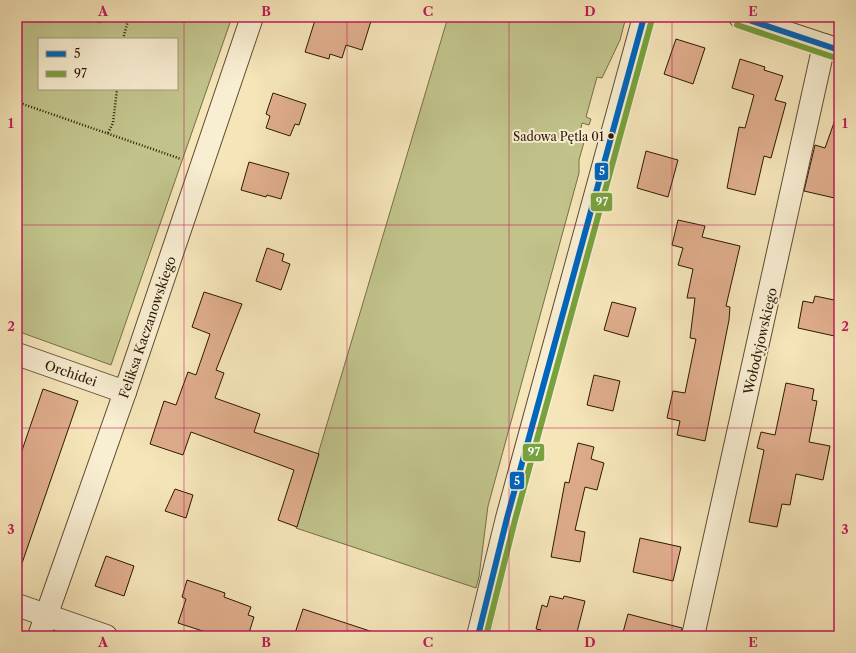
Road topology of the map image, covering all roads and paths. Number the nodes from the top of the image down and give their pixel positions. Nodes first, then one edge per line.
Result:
1 (129, 17) edge
2 (252, 17) edge
3 (644, 17) edge
4 (740, 17) edge
5 (123, 38) edge
6 (832, 48) edge
7 (118, 90) edge
8 (17, 102) edge
9 (108, 133) junction
10 (200, 166) junction
11 (17, 354) edge
12 (125, 392) junction
13 (17, 605) edge
14 (46, 615) junction
15 (39, 636) edge
16 (106, 636) edge
17 (478, 636) edge
18 (693, 636) edge

1 - 5 path
2 - 10 street, Feliksa Kaczanowskiego
3 - 17 street
4 - 6 street
6 - 18 street, Wołodyjowskiego
7 - 9 path
8 - 9 path
9 - 10 path
10 - 12 street, Feliksa Kaczanowskiego
11 - 12 street, Orchidei
12 - 14 street, Feliksa Kaczanowskiego
13 - 14 street
14 - 15 street, Feliksa Kaczanowskiego
14 - 16 street

